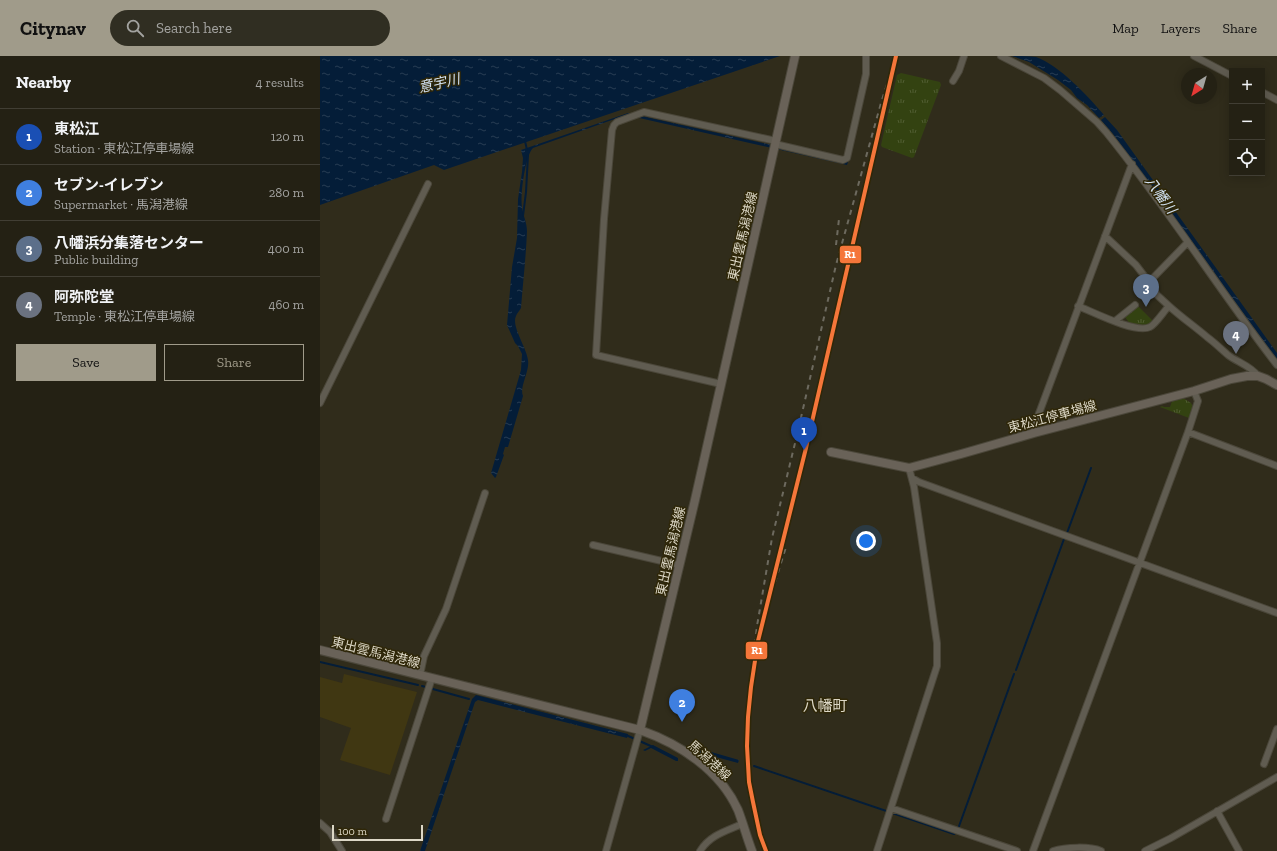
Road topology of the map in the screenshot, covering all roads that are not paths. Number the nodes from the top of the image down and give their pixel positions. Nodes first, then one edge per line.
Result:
1 (795, 56) edge
2 (866, 56) edge
3 (964, 56) edge
4 (1001, 56) edge
5 (1194, 56) edge
6 (1229, 74) edge
7 (954, 81) dead end
8 (1265, 94) edge
9 (1277, 100) edge
10 (776, 143) junction
11 (1132, 164) junction
12 (428, 184) dead end
13 (1105, 236) junction
14 (1188, 242) junction
15 (1149, 282) junction
16 (1135, 305) dead end
17 (1078, 306) junction
18 (1168, 306) junction
19 (1115, 321) junction
20 (1277, 365) edge
21 (1258, 376) junction
22 (721, 384) junction
23 (1277, 385) edge
24 (1194, 390) junction
25 (320, 403) edge
26 (1188, 432) junction
27 (1034, 433) junction
28 (831, 452) dead end
29 (1277, 466) edge
30 (909, 468) junction
31 (912, 478) junction
32 (485, 493) dead end
33 (593, 545) dead end
34 (1139, 562) junction
35 (679, 565) junction
36 (1277, 613) edge
37 (320, 650) edge
38 (420, 675) junction
39 (432, 678) junction
40 (1277, 728) edge
41 (638, 736) junction
42 (1264, 764) dead end
43 (1277, 777) edge
44 (890, 811) junction
45 (1217, 811) junction
46 (386, 819) dead end
47 (320, 823) edge
48 (742, 824) junction
49 (342, 851) edge
50 (606, 851) edge
51 (700, 851) edge
52 (752, 851) edge
53 (877, 851) edge
54 (1017, 851) edge
55 (1033, 851) edge
56 (1054, 851) edge
57 (1101, 851) edge
58 (1145, 851) edge
59 (1239, 851) edge

1 - 10 main road, 東出雲馬潟港線
2 - 10 street
3 - 7 street
4 - 11 street
5 - 6 street
8 - 9 street
10 - 22 main road, 東出雲馬潟港線
10 - 22 street
11 - 13 street
11 - 14 street
12 - 25 street
13 - 15 street
13 - 17 street
14 - 15 street
14 - 20 street
15 - 18 street
16 - 19 street
17 - 19 street
17 - 27 street
18 - 19 street
18 - 21 street
21 - 23 main road
21 - 24 main road, 東松江停車場線
22 - 35 main road, 東出雲馬潟港線
24 - 26 street
24 - 27 main road, 東松江停車場線
26 - 29 street
26 - 34 street
27 - 30 main road, 東松江停車場線
28 - 30 main road, 東松江停車場線
30 - 31 street
31 - 34 street
31 - 44 street
32 - 38 street
33 - 35 street
34 - 36 street
34 - 55 street
35 - 41 main road, 東出雲馬潟港線
37 - 38 main road, 東出雲馬潟港線
38 - 39 main road, 東出雲馬潟港線
39 - 41 main road, 東出雲馬潟港線
39 - 46 street
40 - 42 street
41 - 48 main road, 馬潟港線
41 - 50 street
43 - 45 street
44 - 53 street
44 - 54 street
45 - 58 street
45 - 59 street
47 - 49 street
48 - 51 street
48 - 52 main road, 馬潟港線
56 - 57 street

